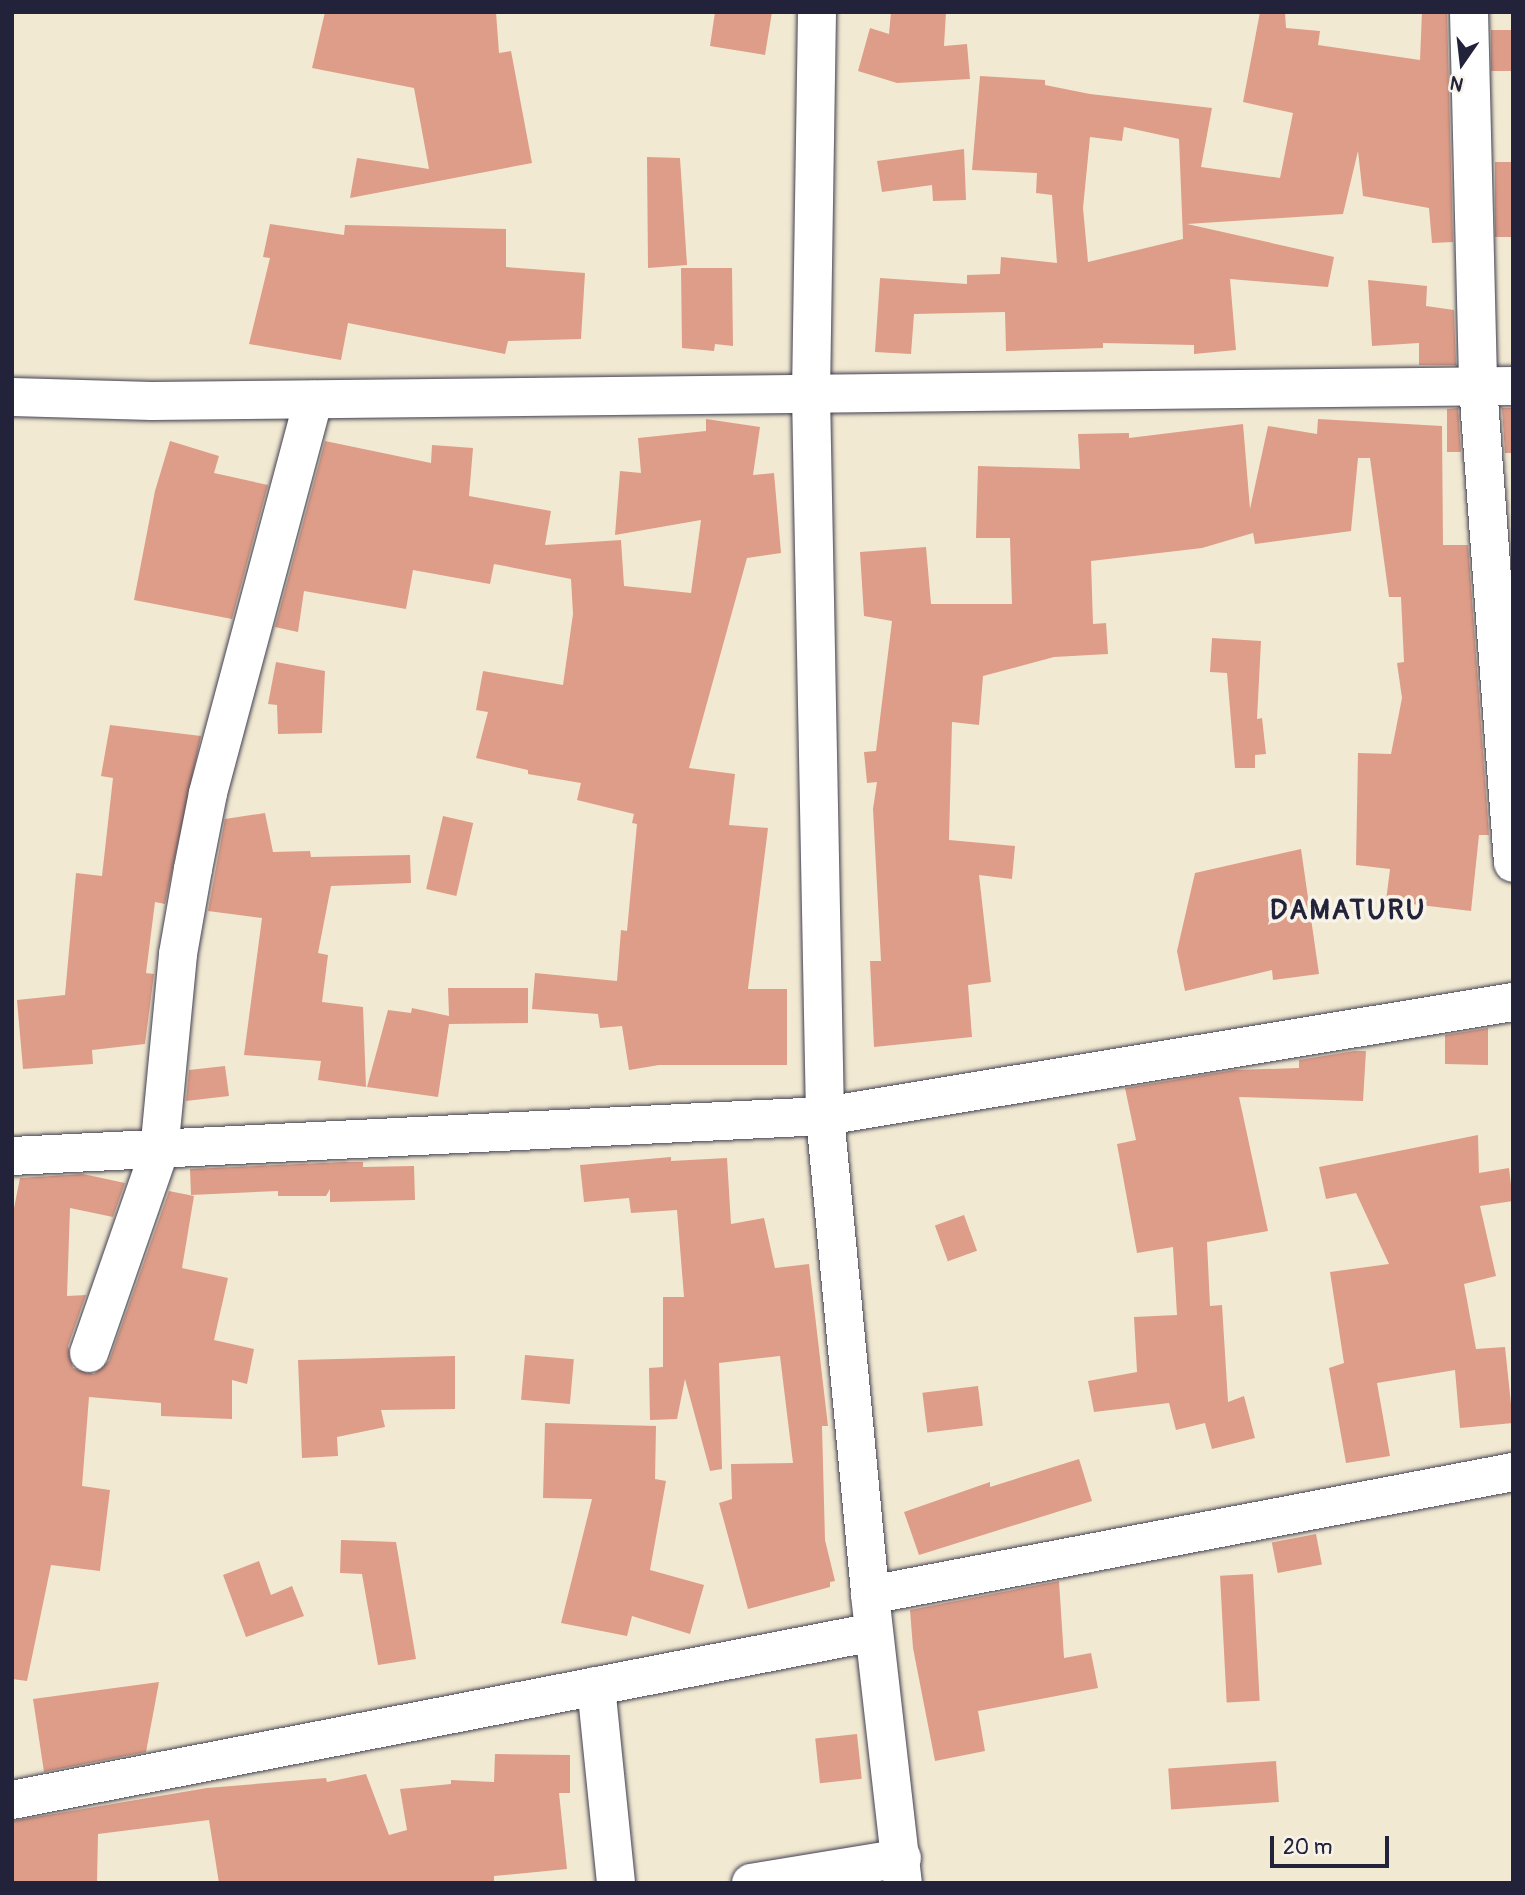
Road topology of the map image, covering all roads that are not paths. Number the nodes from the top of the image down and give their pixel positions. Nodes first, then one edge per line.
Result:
1 (817, 12) edge
2 (1469, 12) edge
3 (1496, 386) edge
4 (811, 394) junction
5 (12, 397) edge
6 (313, 400) junction
7 (1513, 863) edge
8 (1513, 1002) edge
9 (825, 1116) junction
10 (159, 1152) junction
11 (12, 1156) edge
12 (89, 1353) dead end
13 (1513, 1472) edge
14 (872, 1614) junction
15 (596, 1686) junction
16 (12, 1800) edge
17 (903, 1870) edge
18 (615, 1883) edge
19 (751, 1883) edge

1 - 4 street
2 - 3 street
3 - 4 street
3 - 7 street
4 - 6 street
4 - 9 street
5 - 6 street
6 - 10 street
8 - 9 street
9 - 10 street
9 - 14 street
10 - 11 street
10 - 12 street
13 - 14 street
14 - 15 street
14 - 17 street
15 - 16 street
15 - 18 street
17 - 19 street

